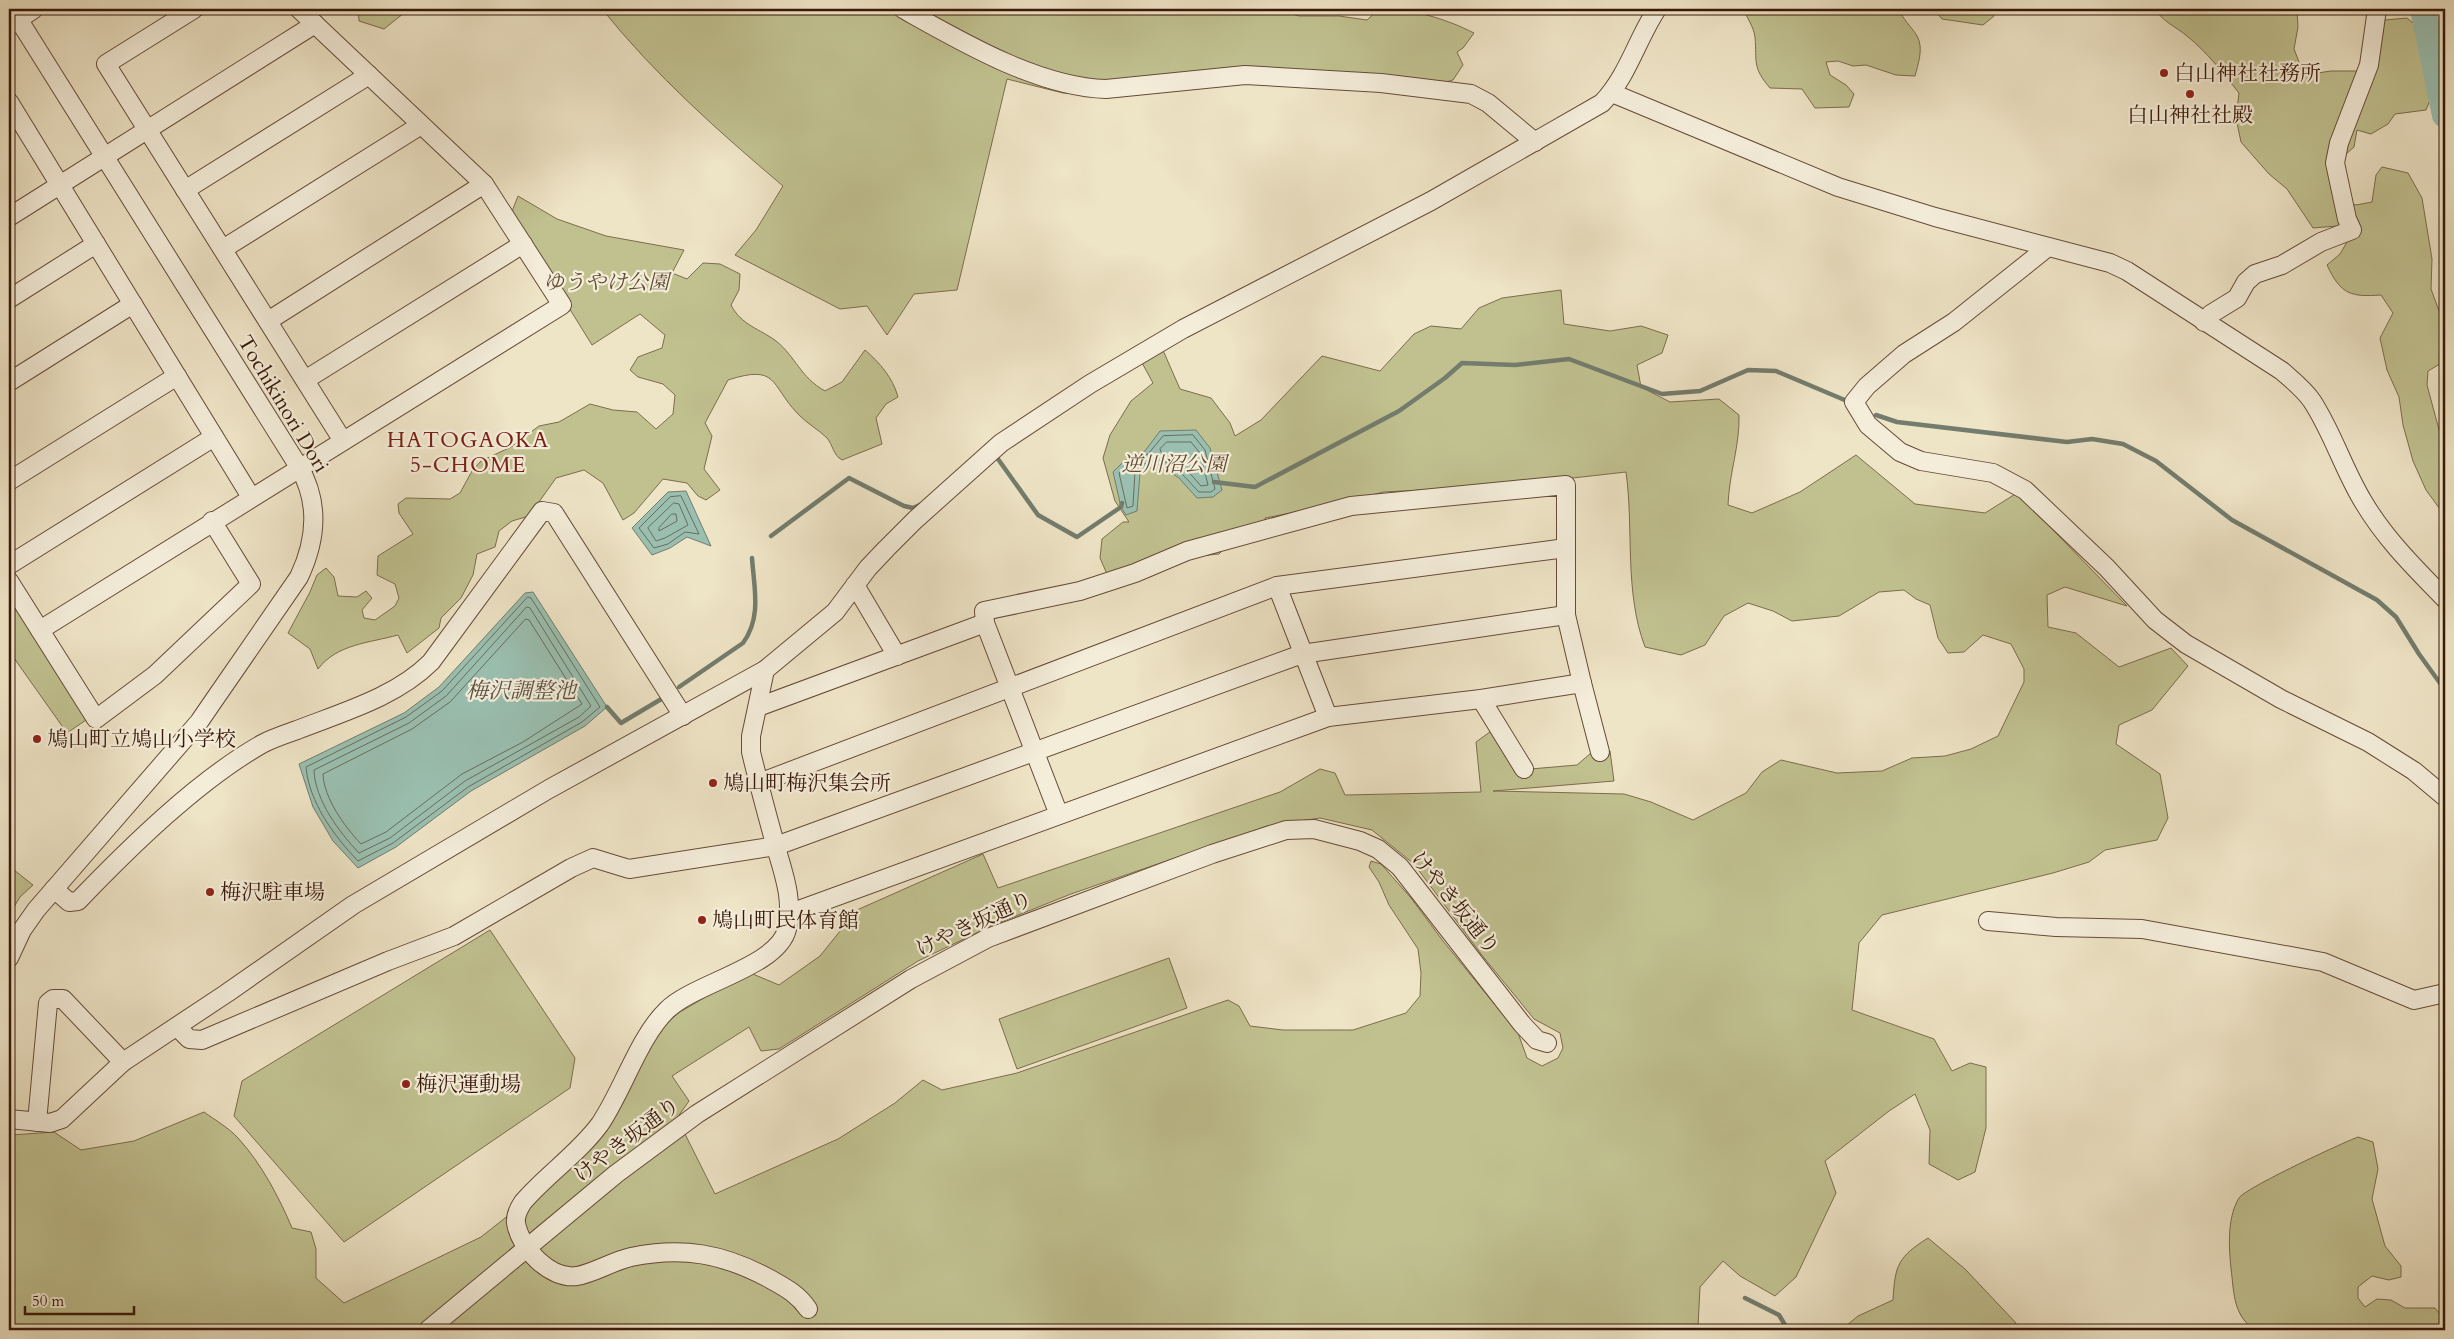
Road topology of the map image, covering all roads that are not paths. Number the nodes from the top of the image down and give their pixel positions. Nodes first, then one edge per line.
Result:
1 (34, 9) edge
2 (194, 9) edge
3 (299, 9) edge
4 (903, 9) edge
5 (1658, 9) edge
6 (2378, 9) edge
7 (13, 18) edge
8 (315, 24) junction
9 (369, 75) junction
10 (1612, 93) junction
11 (9, 102) edge
12 (421, 125) junction
13 (148, 130) junction
14 (1535, 142) junction
15 (104, 156) junction
16 (484, 184) junction
17 (60, 185) junction
18 (185, 190) junction
19 (9, 217) edge
20 (96, 244) junction
21 (522, 244) junction
22 (2048, 247) junction
23 (223, 249) junction
24 (9, 299) edge
25 (133, 304) junction
26 (268, 321) junction
27 (2204, 322) junction
28 (177, 376) junction
29 (305, 380) junction
30 (9, 382) edge
31 (214, 437) junction
32 (343, 441) junction
33 (299, 467) junction
34 (9, 481) edge
35 (251, 497) junction
36 (212, 521) junction
37 (1566, 548) junction
38 (9, 565) edge
39 (9, 580) edge
40 (855, 585) junction
41 (1276, 586) junction
42 (2445, 599) edge
43 (1566, 615) junction
44 (986, 623) junction
45 (40, 630) junction
46 (1302, 654) junction
47 (898, 656) junction
48 (765, 670) junction
49 (1582, 683) junction
50 (1010, 688) junction
51 (1481, 699) junction
52 (758, 707) junction
53 (683, 716) junction
54 (1328, 717) junction
55 (1034, 751) junction
56 (1600, 752) dead end
57 (1524, 769) dead end
58 (759, 783) junction
59 (2445, 797) edge
60 (1059, 815) junction
61 (776, 846) junction
62 (54, 889) junction
63 (788, 914) junction
64 (1988, 921) dead end
65 (9, 958) edge
66 (2445, 993) edge
67 (177, 1027) junction
68 (1547, 1043) dead end
69 (123, 1062) junction
70 (9, 1119) edge
71 (37, 1122) junction
72 (525, 1248) junction
73 (808, 1309) dead end
74 (428, 1330) edge

1 - 7 street
2 - 13 street
3 - 8 street
4 - 14 street
5 - 10 street
6 - 27 street
7 - 15 street, Tochikinori Dori
8 - 9 street
8 - 13 street
9 - 12 street
9 - 18 street
10 - 14 street
10 - 22 street
11 - 17 street
12 - 16 street
12 - 23 street
13 - 15 street
13 - 18 street
14 - 40 street
15 - 17 street
15 - 33 street, Tochikinori Dori
16 - 21 street
16 - 26 street
17 - 19 street
17 - 20 street
18 - 23 street
20 - 24 street
20 - 25 street
21 - 29 street
21 - 32 street
22 - 27 street
22 - 59 street
23 - 26 street
25 - 28 street
25 - 30 street
26 - 29 street
27 - 42 street
28 - 31 street
28 - 34 street
29 - 32 street
31 - 35 street
31 - 38 street
32 - 33 street
33 - 35 street
33 - 62 street, Tochikinori Dori
35 - 36 street
36 - 45 street
36 - 45 street
37 - 41 street
37 - 43 street
37 - 44 street
39 - 45 street
40 - 47 street
40 - 48 street
41 - 46 street
41 - 50 street
43 - 46 street
43 - 49 street
44 - 47 street
44 - 50 street
46 - 54 street
46 - 55 street
47 - 52 street
48 - 52 street
48 - 53 street
49 - 51 street
49 - 56 street
50 - 55 street
50 - 58 street
51 - 54 street
51 - 57 street
52 - 58 street
53 - 62 street
53 - 67 street
54 - 60 street
55 - 60 street
55 - 61 street
58 - 61 street
60 - 63 street
61 - 63 street
61 - 67 street
62 - 65 street, Tochikinori Dori
63 - 72 street
64 - 66 street
67 - 69 street
68 - 72 street, けやき坂通り
69 - 71 street
69 - 71 street
70 - 71 street
72 - 73 street
72 - 74 street, けやき坂通り

